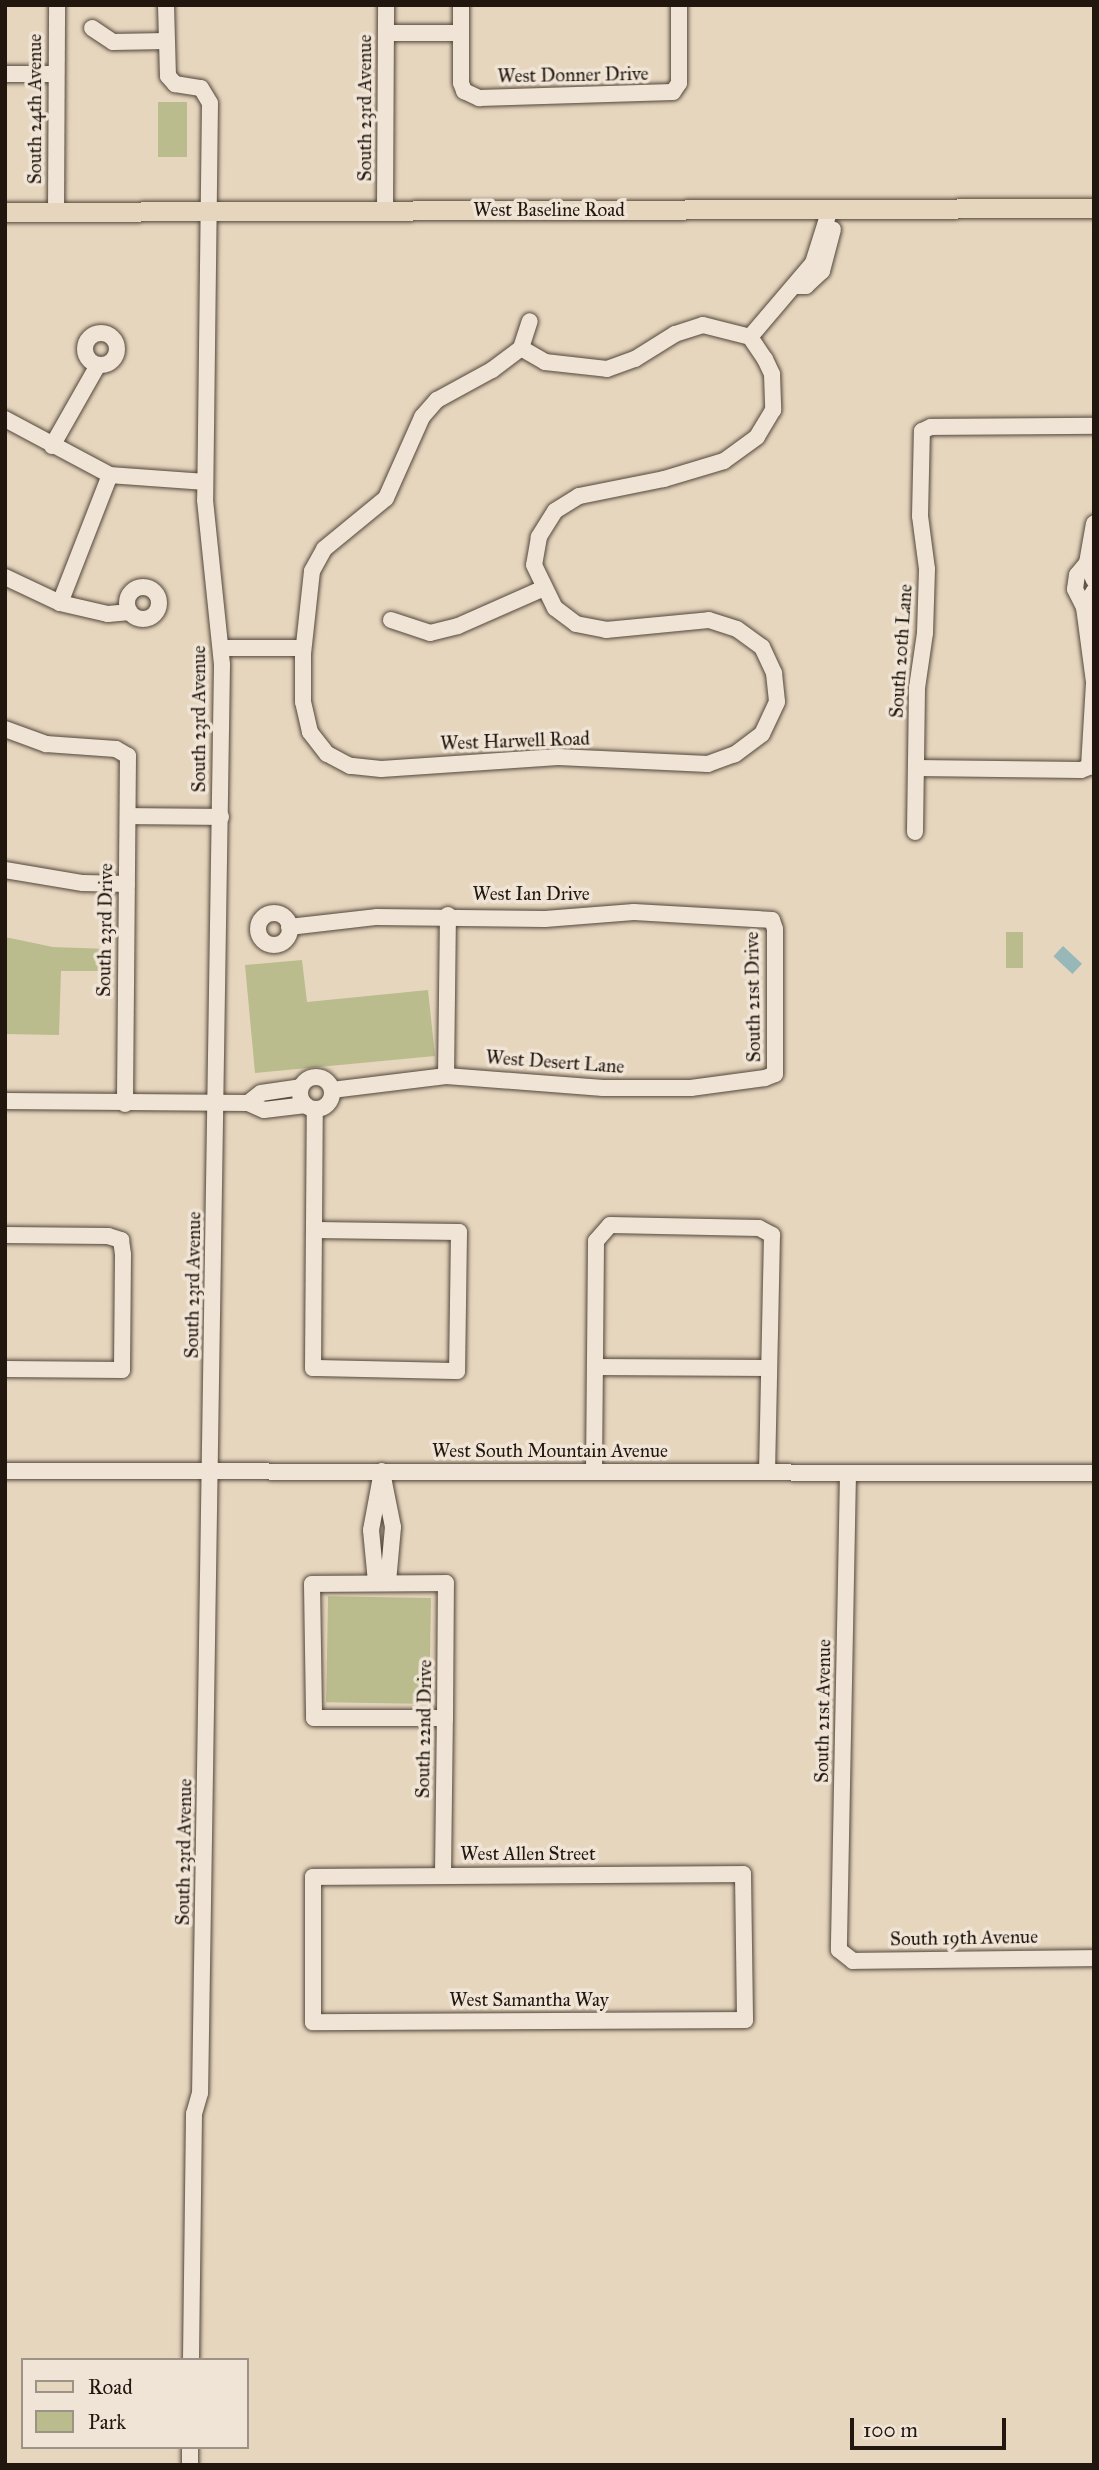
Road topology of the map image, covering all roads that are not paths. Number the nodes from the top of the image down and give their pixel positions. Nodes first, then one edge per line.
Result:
1 (57, 5) edge
2 (166, 5) edge
3 (386, 5) edge
4 (461, 5) edge
5 (679, 5) edge
6 (92, 28) dead end
7 (386, 33) junction
8 (461, 33) junction
9 (166, 41) junction
10 (5, 74) edge
11 (56, 74) junction
12 (1094, 208) edge
13 (830, 209) junction
14 (385, 210) junction
15 (210, 211) junction
16 (5, 212) edge
17 (55, 212) junction
18 (530, 321) dead end
19 (750, 337) junction
20 (521, 348) junction
21 (98, 365) dead end
22 (5, 419) edge
23 (1094, 426) edge
24 (52, 446) junction
25 (110, 475) junction
26 (205, 482) junction
27 (1094, 524) edge
28 (1087, 563) junction
29 (5, 576) edge
30 (1094, 580) edge
31 (542, 589) junction
32 (1094, 591) edge
33 (60, 603) junction
34 (1084, 607) junction
35 (130, 612) dead end
36 (391, 620) dead end
37 (221, 653) junction
38 (303, 654) junction
39 (5, 729) edge
40 (916, 768) junction
41 (128, 816) junction
42 (221, 817) junction
43 (915, 832) dead end
44 (5, 870) edge
45 (127, 884) junction
46 (448, 915) junction
47 (772, 920) joint
48 (289, 927) dead end
49 (775, 1074) joint
50 (446, 1076) junction
51 (301, 1087) junction
52 (277, 1090) junction
53 (331, 1090) junction
54 (5, 1101) edge
55 (248, 1103) junction
56 (125, 1104) junction
57 (217, 1104) junction
58 (310, 1107) junction
59 (277, 1109) junction
60 (314, 1230) junction
61 (5, 1234) edge
62 (595, 1367) junction
63 (769, 1368) junction
64 (5, 1369) edge
65 (5, 1471) edge
66 (212, 1471) junction
67 (382, 1471) junction
68 (594, 1472) junction
69 (767, 1472) junction
70 (1094, 1472) edge
71 (848, 1473) junction
72 (382, 1582) junction
73 (445, 1718) junction
74 (443, 1875) junction
75 (839, 1950) joint
76 (1094, 1958) edge
77 (745, 2020) joint
78 (313, 2022) joint
79 (191, 2358) edge

1 - 11 street, South 24th Avenue
2 - 9 street
3 - 7 street, South 23rd Avenue
4 - 8 street
5 - 8 street, West Donner Drive
6 - 9 street
7 - 8 street
7 - 14 street, South 23rd Avenue
9 - 15 street
10 - 11 street
11 - 17 street, South 24th Avenue
12 - 13 main road, West Baseline Road
13 - 14 main road, West Baseline Road
13 - 19 street
14 - 15 main road, West Baseline Road
15 - 17 main road, West Baseline Road
15 - 26 street, South 23rd Avenue
16 - 17 main road, West Baseline Road
18 - 20 street
19 - 20 street
19 - 31 street
20 - 38 street
21 - 24 street
22 - 24 street
23 - 40 street, South 20th Lane
24 - 25 street
25 - 26 street
25 - 33 street
26 - 37 street, South 23rd Avenue
27 - 28 street
28 - 30 street
28 - 34 street
29 - 33 street
31 - 36 street
31 - 38 street, West Harwell Road
32 - 34 street
33 - 35 street
34 - 40 street
37 - 38 street
37 - 42 street, South 23rd Avenue
39 - 41 street, South 23rd Drive
40 - 43 street, South 20th Lane
41 - 42 street
41 - 45 street, South 23rd Drive
42 - 57 street, South 23rd Avenue
44 - 45 street
45 - 56 street, South 23rd Drive
46 - 47 street, West Ian Drive
46 - 48 street, West Ian Drive
46 - 50 street
47 - 49 street, South 21st Drive
49 - 50 street, West Desert Lane
50 - 53 street, West Desert Lane
51 - 52 street
51 - 53 street
51 - 58 street
52 - 55 street
52 - 59 street
53 - 58 street
54 - 56 street
55 - 57 street
55 - 59 street
56 - 57 street
57 - 66 street, South 23rd Avenue
58 - 59 street
58 - 60 street
60 - 60 street
61 - 64 street
62 - 63 street
62 - 63 street
62 - 68 street
63 - 69 street
65 - 66 street, West South Mountain Avenue
66 - 67 street, West South Mountain Avenue
66 - 79 street, South 23rd Avenue
67 - 68 street, West South Mountain Avenue
67 - 72 street
68 - 69 street, West South Mountain Avenue
69 - 71 street, West South Mountain Avenue
70 - 71 street, West South Mountain Avenue
71 - 75 street, South 21st Avenue
72 - 73 street, South 22nd Drive
72 - 73 street
73 - 74 street, South 22nd Drive
74 - 77 street, West Allen Street
74 - 78 street, West Allen Street
75 - 76 street, South 19th Avenue
77 - 78 street, West Samantha Way

